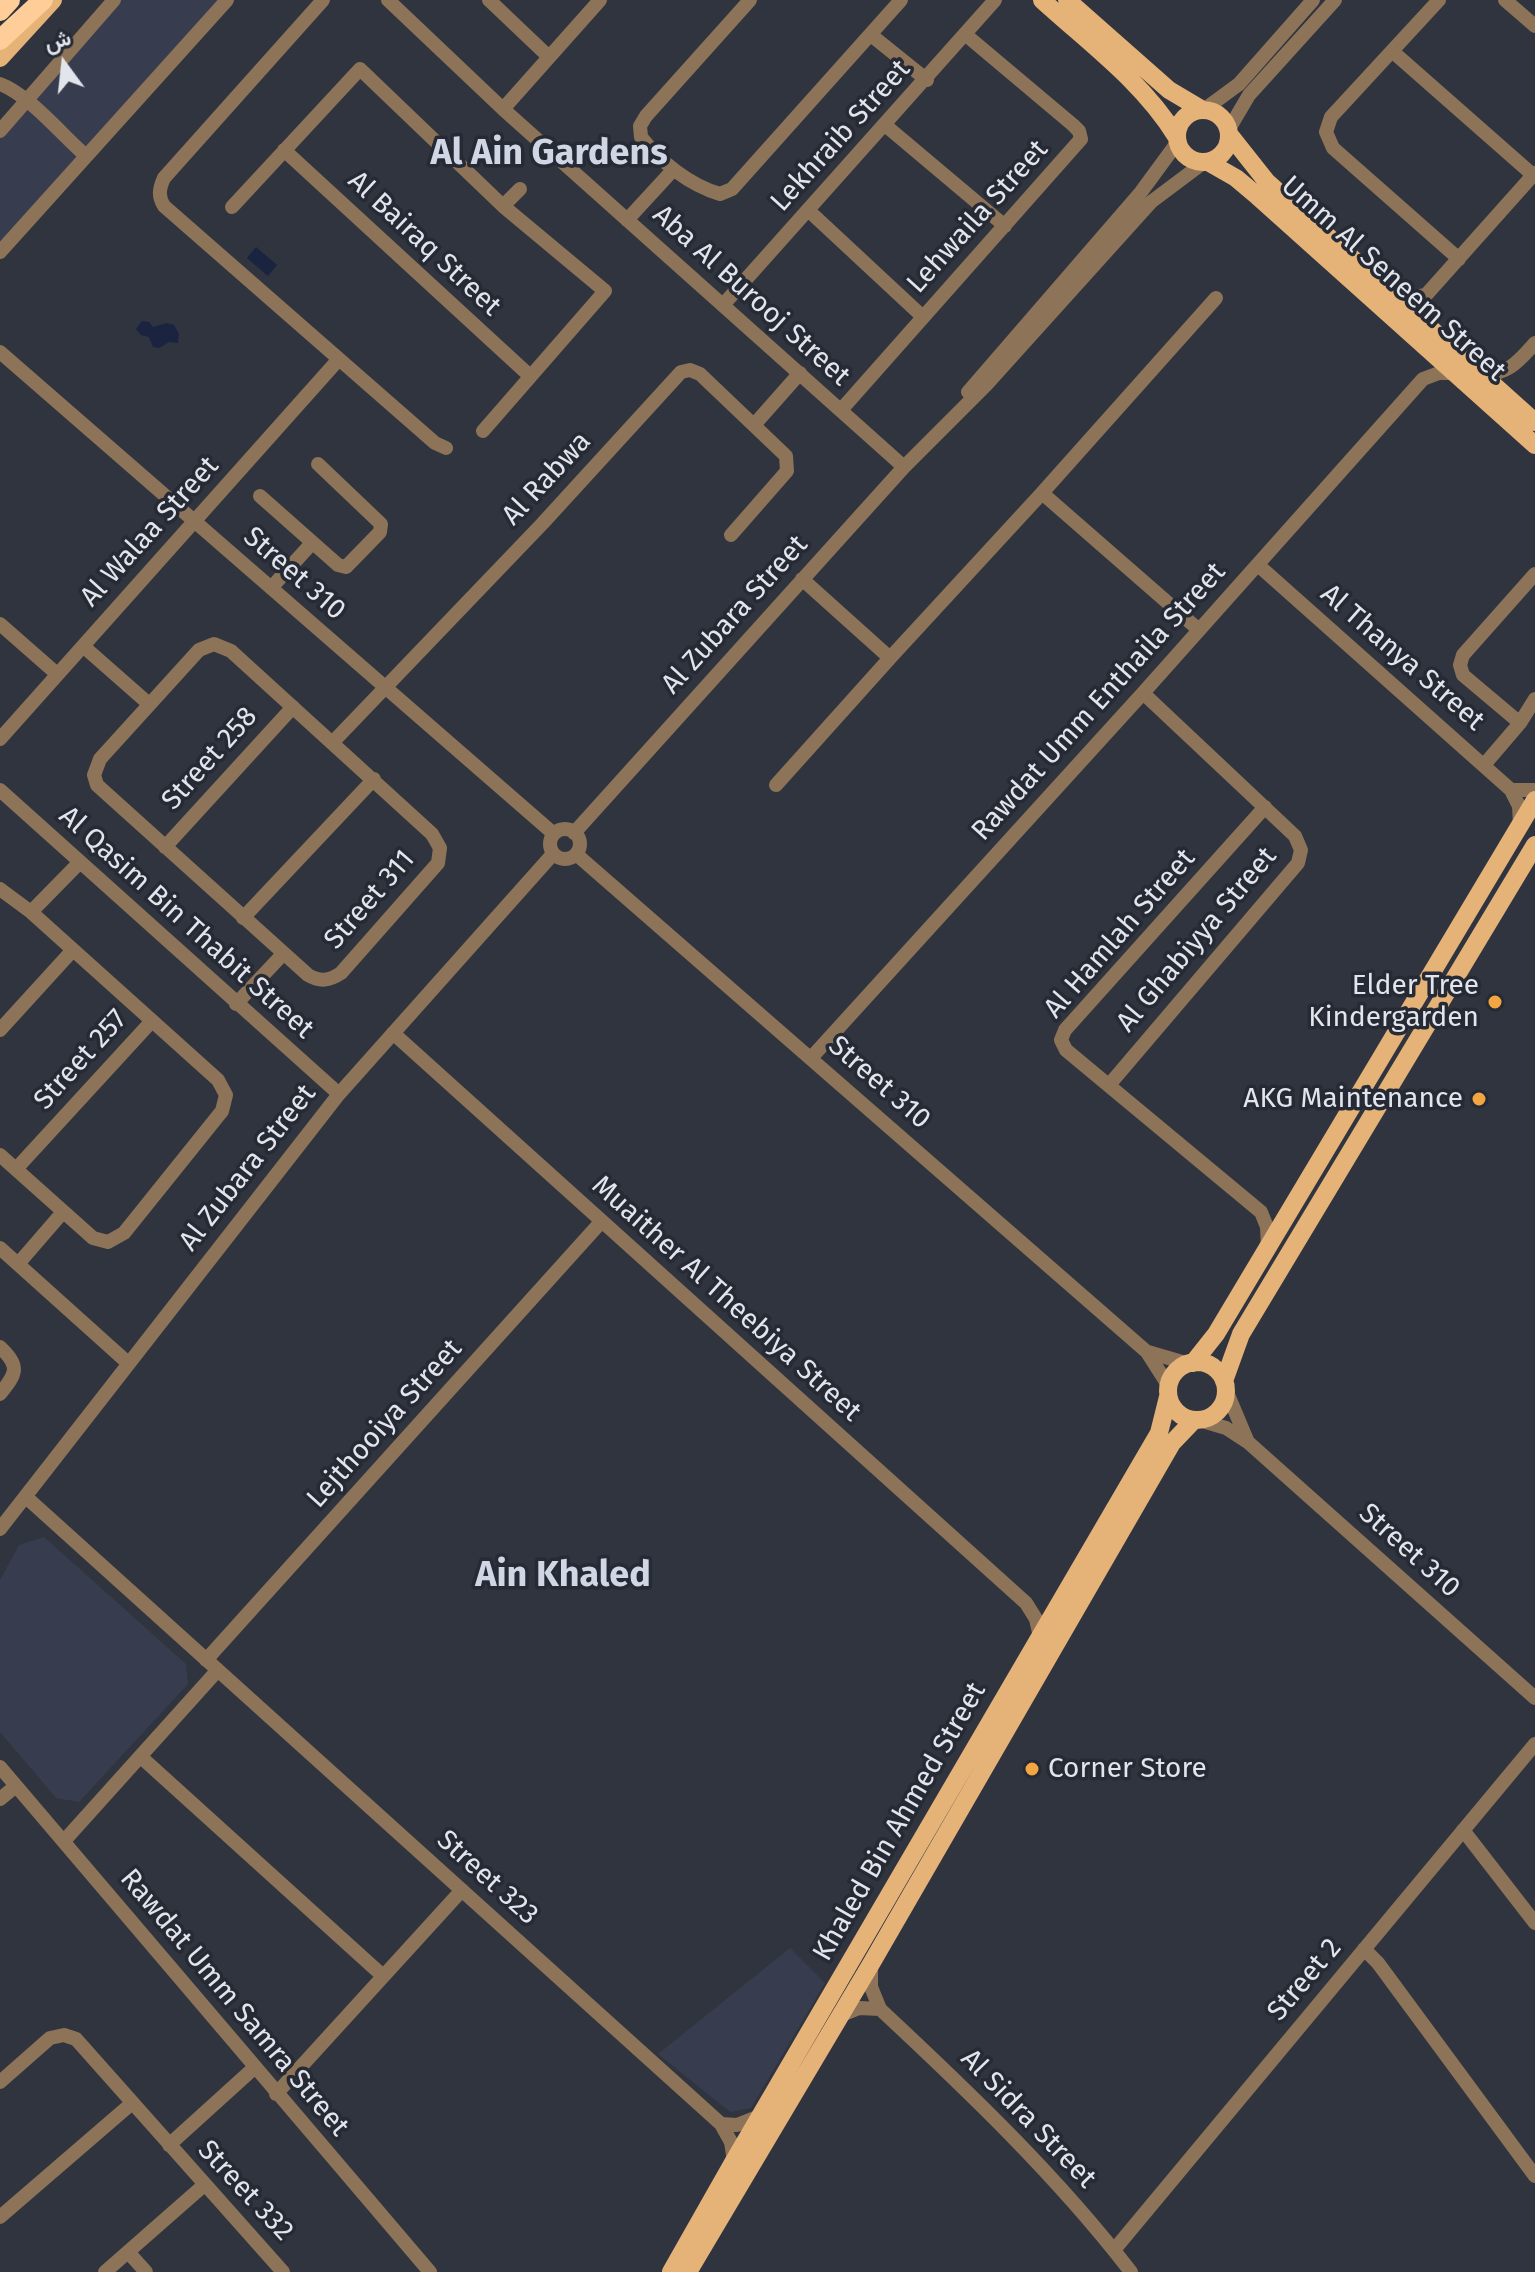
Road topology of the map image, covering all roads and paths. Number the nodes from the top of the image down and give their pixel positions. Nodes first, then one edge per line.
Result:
1 (10, 0) edge
2 (43, 0) edge
3 (53, 0) edge
4 (114, 0) edge
5 (227, 0) edge
6 (323, 0) edge
7 (388, 0) edge
8 (489, 0) edge
9 (600, 0) edge
10 (750, 0) edge
11 (901, 0) edge
12 (995, 0) edge
13 (1042, 0) edge
14 (1067, 0) edge
15 (1295, 0) edge
16 (1313, 0) edge
17 (1335, 0) edge
18 (1439, 0) edge
19 (1505, 0) edge
20 (0, 11) edge
21 (1296, 20) junction
22 (1535, 26) edge
23 (871, 35) junction
24 (966, 35) junction
25 (1, 51) edge
26 (1392, 51) junction
27 (549, 57) junction
28 (927, 80) junction
29 (4, 85) edge
30 (27, 101) junction
31 (503, 109) junction
32 (1203, 109) junction
33 (885, 125) junction
34 (0, 131) edge
35 (1229, 132) junction
36 (1176, 140) junction
37 (284, 150) junction
38 (85, 155) junction
39 (1206, 162) junction
40 (673, 170) junction
41 (1534, 174) edge
42 (520, 189) dead end
43 (503, 206) junction
44 (232, 207) dead end
45 (808, 210) junction
46 (627, 220) junction
47 (1005, 226) junction
48 (0, 252) edge
49 (1459, 259) junction
50 (1426, 295) junction
51 (1216, 298) dead end
52 (1399, 299) junction
53 (723, 305) junction
54 (923, 317) junction
55 (1426, 323) junction
56 (1535, 343) edge
57 (1426, 345) junction
58 (0, 352) edge
59 (339, 359) junction
60 (1513, 367) junction
61 (800, 373) junction
62 (1456, 373) junction
63 (1481, 374) junction
64 (530, 376) junction
65 (1423, 379) junction
66 (1510, 400) junction
67 (841, 410) junction
68 (1535, 422) edge
69 (754, 425) junction
70 (483, 431) dead end
71 (936, 433) junction
72 (1535, 445) edge
73 (446, 448) dead end
74 (318, 464) dead end
75 (904, 467) junction
76 (1042, 493) junction
77 (260, 496) dead end
78 (195, 521) junction
79 (731, 535) dead end
80 (312, 543) junction
81 (1258, 565) junction
82 (1535, 574) edge
83 (802, 579) junction
84 (271, 588) junction
85 (0, 624) edge
86 (1199, 630) junction
87 (83, 646) junction
88 (890, 658) junction
89 (57, 674) junction
90 (383, 687) junction
91 (1143, 693) junction
92 (1535, 699) edge
93 (149, 704) junction
94 (293, 707) junction
95 (1520, 723) junction
96 (0, 739) edge
97 (333, 742) junction
98 (1484, 765) junction
99 (374, 779) junction
100 (776, 785) dead end
101 (0, 790) edge
102 (1511, 790) junction
103 (1535, 790) edge
104 (1535, 800) edge
105 (1265, 807) junction
106 (1520, 824) junction
107 (574, 833) junction
108 (554, 834) junction
109 (1535, 845) edge
110 (165, 847) junction
111 (553, 854) junction
112 (576, 854) junction
113 (79, 863) junction
114 (0, 889) edge
115 (31, 912) junction
116 (243, 918) junction
117 (72, 951) junction
118 (283, 954) junction
119 (236, 1004) junction
120 (151, 1022) junction
121 (0, 1030) edge
122 (393, 1033) junction
123 (811, 1058) junction
124 (1109, 1085) junction
125 (339, 1094) junction
126 (0, 1155) edge
127 (16, 1169) junction
128 (1293, 1205) junction
129 (63, 1212) junction
130 (1261, 1212) junction
131 (601, 1222) junction
132 (0, 1248) edge
133 (1268, 1248) junction
134 (18, 1264) junction
135 (0, 1347) edge
136 (1147, 1352) junction
137 (128, 1363) junction
138 (1191, 1363) junction
139 (1225, 1386) junction
140 (1168, 1391) junction
141 (0, 1394) edge
142 (1197, 1420) junction
143 (1249, 1443) junction
144 (26, 1497) junction
145 (0, 1529) edge
146 (1059, 1602) junction
147 (1026, 1603) junction
148 (1040, 1637) junction
149 (212, 1665) junction
150 (1535, 1698) edge
151 (1535, 1744) edge
152 (141, 1757) junction
153 (0, 1767) edge
154 (16, 1786) junction
155 (0, 1799) edge
156 (1463, 1830) junction
157 (64, 1841) junction
158 (462, 1890) junction
159 (1535, 1923) edge
160 (1364, 1949) junction
161 (871, 1964) junction
162 (383, 1976) junction
163 (880, 2009) junction
164 (838, 2016) junction
165 (254, 2068) junction
166 (0, 2082) edge
167 (276, 2094) junction
168 (131, 2104) junction
169 (760, 2116) junction
170 (721, 2124) junction
171 (169, 2145) junction
172 (734, 2161) junction
173 (1535, 2176) edge
174 (203, 2186) junction
175 (0, 2217) edge
176 (1114, 2250) junction
177 (128, 2252) junction
178 (105, 2272) edge
179 (146, 2272) edge
180 (283, 2272) edge
181 (430, 2272) edge
182 (671, 2272) edge
183 (688, 2272) edge
184 (1131, 2272) edge

1 - 20 highway
2 - 25 highway
3 - 25 main road
4 - 30 street
5 - 38 street
6 - 59 street
7 - 31 street, Aba Al Burooj Street
8 - 27 street
9 - 27 street
10 - 40 street
11 - 23 street
12 - 24 street, Lekhraib Street
13 - 36 main road
14 - 32 main road
15 - 21 street
16 - 21 street
17 - 35 street
18 - 26 street
19 - 22 street
21 - 32 street
23 - 28 street
23 - 40 street
24 - 28 street, Lekhraib Street
24 - 47 street, Lehwaila Street
25 - 29 street
26 - 41 street
26 - 49 street
27 - 31 street
28 - 33 street, Lekhraib Street
29 - 30 street
30 - 34 street
30 - 38 street
31 - 46 street, Aba Al Burooj Street
32 - 35 main road
32 - 36 main road
33 - 45 street, Lekhraib Street
33 - 47 street
35 - 39 main road
35 - 52 main road, Umm Al Seneem Street
36 - 39 main road
36 - 71 street, Al Zubara Street
37 - 43 street
37 - 44 street
37 - 64 street, Al Bairaq Street
38 - 48 street
39 - 57 main road, Umm Al Seneem Street
39 - 71 street, Al Zubara Street
40 - 46 street
41 - 49 street
42 - 43 street
43 - 64 street
45 - 53 street, Lekhraib Street
45 - 54 street
46 - 53 street, Aba Al Burooj Street
47 - 54 street, Lehwaila Street
49 - 50 street
50 - 52 street
50 - 55 street
51 - 76 street
52 - 55 main road, Umm Al Seneem Street
53 - 61 street, Aba Al Burooj Street
54 - 67 street, Lehwaila Street
55 - 63 main road, Umm Al Seneem Street
56 - 60 street
57 - 62 main road, Umm Al Seneem Street
57 - 65 street
58 - 78 street, Street 310
59 - 73 street
59 - 78 street, Al Walaa Street
60 - 63 street
60 - 66 street
61 - 67 street, Aba Al Burooj Street
61 - 69 street
62 - 65 street
62 - 72 main road, Umm Al Seneem Street
63 - 66 main road, Umm Al Seneem Street
64 - 70 street
65 - 81 street, Rawdat Umm Enthaila Street
66 - 68 main road, Umm Al Seneem Street
67 - 75 street, Aba Al Burooj Street
69 - 79 street, Al Rabwa
69 - 90 street, Al Rabwa
71 - 75 street, Al Zubara Street
74 - 80 street
75 - 83 street, Al Zubara Street
76 - 86 street
76 - 88 street
77 - 80 street
78 - 84 street, Street 310
78 - 87 street, Al Walaa Street
80 - 84 street
81 - 86 street, Rawdat Umm Enthaila Street
81 - 98 street, Al Thanya Street
82 - 95 street
83 - 88 street
83 - 107 street, Al Zubara Street
84 - 90 street, Street 310
85 - 89 street
86 - 91 street, Rawdat Umm Enthaila Street
87 - 89 street, Al Walaa Street
87 - 93 street
88 - 100 street
89 - 96 street, Al Walaa Street
90 - 97 street
90 - 108 street, Street 310
91 - 105 street, Al Ghabiyya Street
91 - 123 street, Rawdat Umm Enthaila Street
92 - 95 street
93 - 94 street, Street 311
93 - 110 street, Street 311
94 - 97 street, Street 311
94 - 110 street, Street 258
95 - 98 street
97 - 99 street, Street 311
98 - 102 street, Al Thanya Street
99 - 116 street
99 - 118 street, Street 311
101 - 113 street, Al Qasim Bin Thabit Street
102 - 103 street
102 - 106 street
104 - 106 main road
105 - 124 street, Al Ghabiyya Street
105 - 124 street, Al Hamlah Street
106 - 128 main road
107 - 108 street
107 - 112 street
108 - 111 street
109 - 139 main road
110 - 116 street, Street 311
111 - 112 street
111 - 122 street, Al Zubara Street
112 - 123 street, Street 310
113 - 115 street
113 - 119 street, Al Qasim Bin Thabit Street
114 - 115 street
115 - 117 street
116 - 118 street, Street 311
117 - 120 street
117 - 121 street
118 - 119 street, Street 311
119 - 125 street, Al Qasim Bin Thabit Street
120 - 127 street, Street 257
120 - 129 street
122 - 125 street, Al Zubara Street
122 - 131 street, Muaither Al Theebiya Street
123 - 136 street, Street 310
124 - 130 street, Al Hamlah Street
125 - 137 street, Al Zubara Street
126 - 127 street
127 - 129 street
128 - 130 street
128 - 133 main road
129 - 134 street
130 - 133 street
131 - 147 street, Muaither Al Theebiya Street
131 - 149 street, Lejthooiya Street
132 - 134 street
133 - 138 main road
134 - 137 street
135 - 141 street
136 - 138 street, Street 310
136 - 140 street, Street 310
137 - 144 street, Al Zubara Street
138 - 139 main road
138 - 140 main road
139 - 142 main road
139 - 143 street, Street 310
140 - 142 main road
140 - 146 main road, Khaled Bin Ahmed Street
142 - 143 street, Street 310
142 - 161 main road, Khaled Bin Ahmed Street
143 - 150 street, Street 310
144 - 145 street, Al Zubara Street
144 - 149 street, Street 323
146 - 147 street
146 - 148 main road, Khaled Bin Ahmed Street
147 - 148 street, Muaither Al Theebiya Street
148 - 169 main road, Khaled Bin Ahmed Street
149 - 152 street
149 - 158 street, Street 323
151 - 156 street, Street 2
152 - 157 street
152 - 162 street
153 - 154 street, Rawdat Umm Samra Street
154 - 155 street
154 - 157 street, Rawdat Umm Samra Street
156 - 159 street
156 - 160 street, Street 2
157 - 165 street, Rawdat Umm Samra Street
158 - 162 street
158 - 170 street, Street 323
160 - 173 street
160 - 176 street, Street 2
161 - 163 street
161 - 164 main road, Khaled Bin Ahmed Street
162 - 167 street
163 - 164 street
163 - 176 street, Al Sidra Street
164 - 183 main road, Khaled Bin Ahmed Street
165 - 167 street, Rawdat Umm Samra Street
165 - 171 street, Street 332
166 - 168 street, Street 332
167 - 181 street, Rawdat Umm Samra Street
168 - 171 street, Street 332
168 - 175 street
169 - 170 street
169 - 172 main road, Khaled Bin Ahmed Street
170 - 172 street, Street 323
171 - 174 street, Street 332
172 - 182 main road, Khaled Bin Ahmed Street
174 - 177 street
174 - 180 street, Street 332
176 - 184 street, Al Sidra Street
177 - 178 street
177 - 179 street

